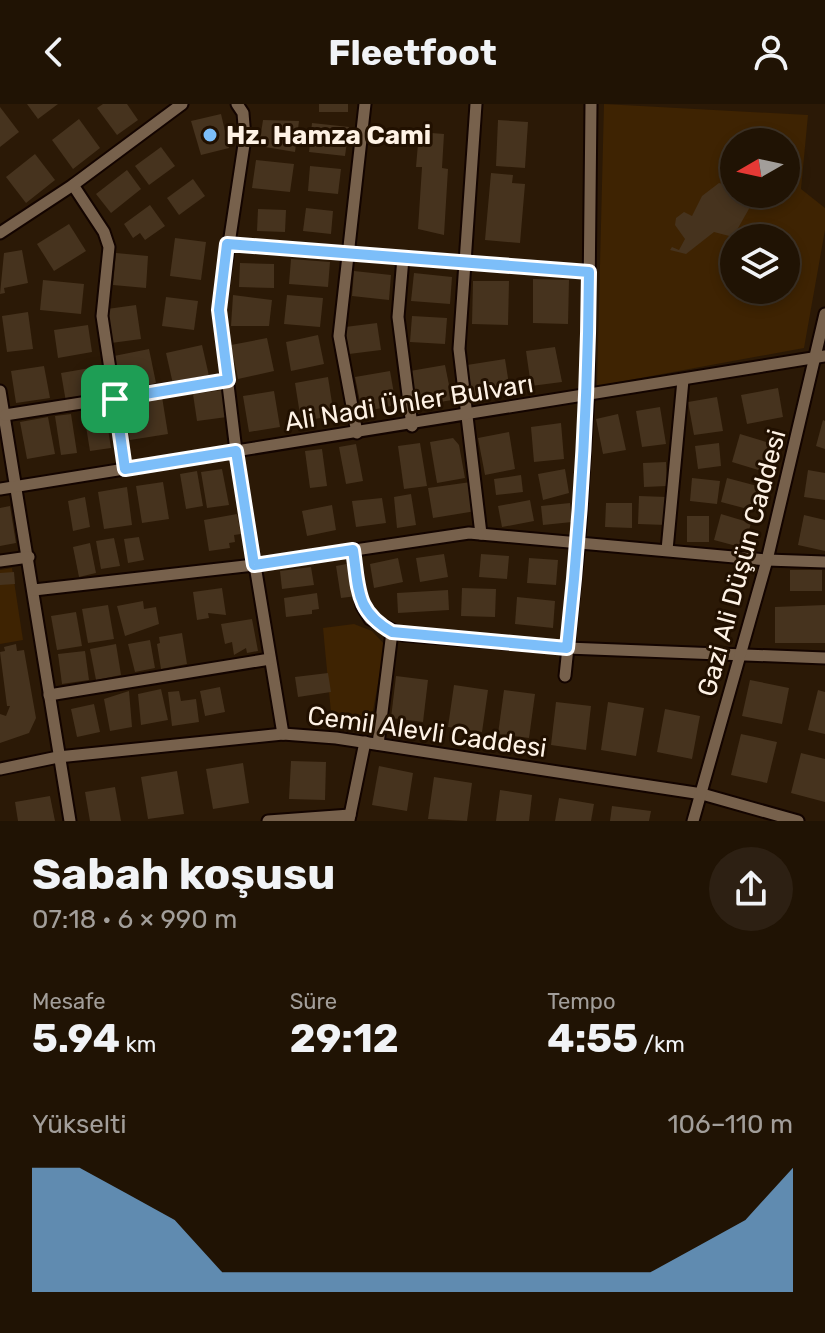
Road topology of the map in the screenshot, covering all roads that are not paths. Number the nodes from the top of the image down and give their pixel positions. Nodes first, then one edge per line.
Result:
1 (182, 104) edge
2 (237, 104) edge
3 (365, 104) edge
4 (476, 104) edge
5 (591, 104) edge
6 (73, 185) junction
7 (0, 233) edge
8 (227, 244) junction
9 (347, 253) junction
10 (403, 258) junction
11 (465, 262) junction
12 (589, 272) junction
13 (825, 314) edge
14 (821, 357) edge
15 (228, 380) junction
16 (683, 380) junction
17 (0, 391) edge
18 (588, 397) junction
19 (115, 399) junction
20 (5, 415) junction
21 (469, 416) junction
22 (412, 426) junction
23 (357, 433) junction
24 (236, 451) junction
25 (125, 469) junction
26 (16, 487) junction
27 (0, 489) edge
28 (481, 534) junction
29 (579, 542) junction
30 (353, 550) junction
31 (667, 550) junction
32 (29, 557) junction
33 (767, 560) junction
34 (0, 561) edge
35 (825, 562) edge
36 (254, 565) junction
37 (34, 590) junction
38 (392, 632) junction
39 (567, 648) junction
40 (742, 656) junction
41 (825, 658) edge
42 (270, 659) junction
43 (565, 676) dead end
44 (49, 695) junction
45 (283, 734) junction
46 (365, 742) junction
47 (378, 744) junction
48 (58, 757) junction
49 (0, 769) edge
50 (702, 794) junction
51 (349, 818) edge
52 (70, 821) edge
53 (268, 821) edge
54 (693, 821) edge
55 (798, 821) edge

1 - 6 street
2 - 8 street
3 - 9 street
4 - 11 street
5 - 12 street
6 - 7 street
6 - 19 street
8 - 9 street
8 - 15 street
9 - 10 street
9 - 23 street
10 - 11 street
10 - 22 street
11 - 12 street
11 - 21 street
12 - 18 street
13 - 14 street, Gazi Ali Düşün Caddesi
14 - 16 street, Ali Nadi Ünler Bulvarı
14 - 33 street, Gazi Ali Düşün Caddesi
15 - 19 street
15 - 24 street
16 - 18 street, Ali Nadi Ünler Bulvarı
16 - 31 street
17 - 20 street
18 - 21 street, Ali Nadi Ünler Bulvarı
18 - 29 street
19 - 20 street
19 - 25 street
20 - 26 street
21 - 22 street, Ali Nadi Ünler Bulvarı
21 - 28 street
22 - 23 street, Ali Nadi Ünler Bulvarı
23 - 24 street, Ali Nadi Ünler Bulvarı
24 - 25 street, Ali Nadi Ünler Bulvarı
24 - 36 street
25 - 26 street, Ali Nadi Ünler Bulvarı
26 - 27 street, Ali Nadi Ünler Bulvarı
26 - 32 street
28 - 29 street
28 - 30 street
29 - 31 street
29 - 39 street
30 - 36 street
30 - 38 street
31 - 33 street
32 - 34 street
32 - 37 street
33 - 35 street
33 - 40 street, Gazi Ali Düşün Caddesi
36 - 37 street
36 - 42 street
37 - 44 street
38 - 39 street
38 - 47 street
39 - 40 street
39 - 43 street
40 - 41 street
40 - 50 street, Gazi Ali Düşün Caddesi
42 - 44 street
42 - 45 street
44 - 48 street
45 - 46 street, Cemil Alevli Caddesi
45 - 48 street, Cemil Alevli Caddesi
46 - 47 street, Cemil Alevli Caddesi
46 - 51 street
47 - 50 street, Cemil Alevli Caddesi
48 - 49 street, Cemil Alevli Caddesi
48 - 52 street
50 - 54 street, Gazi Ali Düşün Caddesi
50 - 55 street, Cemil Alevli Caddesi
51 - 53 street

